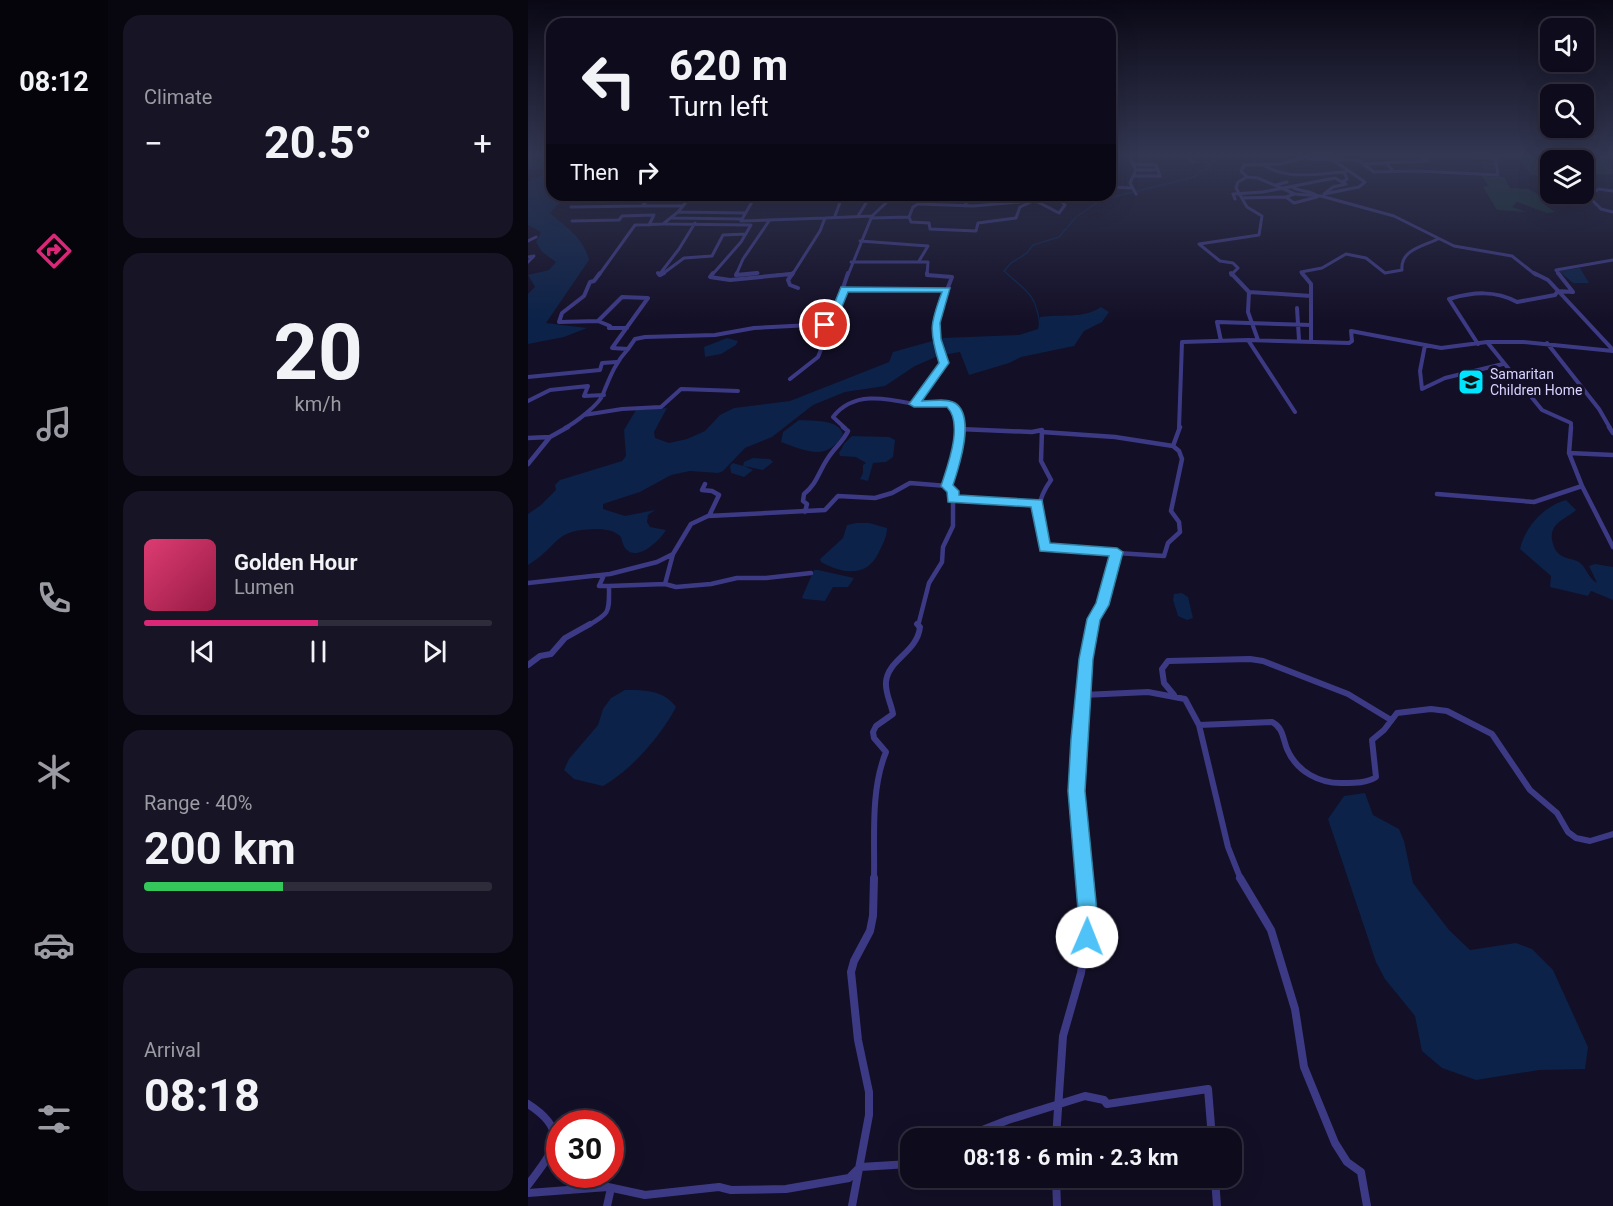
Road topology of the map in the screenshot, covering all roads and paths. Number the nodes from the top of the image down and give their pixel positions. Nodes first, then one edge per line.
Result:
1 (747, 210) edge
2 (838, 210) edge
3 (862, 210) edge
4 (878, 210) edge
5 (912, 210) edge
6 (1019, 210) edge
7 (1252, 210) edge
8 (1373, 210) edge
9 (678, 212) joint
10 (745, 213) junction
11 (835, 216) junction
12 (858, 216) junction
13 (871, 217) junction
14 (909, 217) junction
15 (672, 218) junction
16 (825, 218) junction
17 (742, 219) junction
18 (572, 221) dead end
19 (769, 221) junction
20 (752, 223) junction
21 (663, 224) junction
22 (695, 224) junction
23 (649, 225) junction
24 (746, 234) junction
25 (536, 237) dead end
26 (1438, 239) junction
27 (528, 241) edge
28 (860, 241) junction
29 (528, 257) edge
30 (1613, 260) edge
31 (919, 261) junction
32 (1607, 261) junction
33 (528, 262) edge
34 (851, 262) junction
35 (1613, 268) edge
36 (768, 274) junction
37 (791, 274) junction
38 (798, 288) dead end
39 (844, 289) junction
40 (947, 290) junction
41 (1249, 291) junction
42 (1558, 291) junction
43 (1311, 296) junction
44 (1297, 308) dead end
45 (598, 321) junction
46 (1251, 323) junction
47 (831, 324) junction
48 (1298, 324) junction
49 (1311, 325) junction
50 (627, 328) junction
51 (1221, 340) junction
52 (1248, 340) junction
53 (1258, 340) junction
54 (1299, 340) junction
55 (1311, 340) junction
56 (1487, 342) junction
57 (1547, 343) junction
58 (1478, 344) junction
59 (1425, 345) junction
60 (628, 348) junction
61 (1613, 351) edge
62 (617, 362) junction
63 (1503, 364) junction
64 (528, 377) edge
65 (790, 379) dead end
66 (738, 392) dead end
67 (604, 395) junction
68 (528, 400) edge
69 (914, 404) junction
70 (1295, 412) dead end
71 (583, 416) junction
72 (959, 429) junction
73 (1042, 432) junction
74 (1613, 433) edge
75 (550, 437) junction
76 (528, 438) edge
77 (1173, 446) junction
78 (1569, 453) junction
79 (1613, 455) edge
80 (528, 464) edge
81 (705, 484) dead end
82 (947, 486) junction
83 (1582, 486) junction
84 (1437, 494) dead end
85 (952, 499) junction
86 (1038, 503) junction
87 (805, 512) junction
88 (709, 516) junction
89 (1613, 547) edge
90 (1117, 552) junction
91 (672, 554) junction
92 (811, 573) dead end
93 (604, 575) junction
94 (528, 583) edge
95 (665, 584) junction
96 (609, 586) junction
97 (528, 665) edge
98 (1083, 695) junction
99 (1174, 695) junction
100 (1391, 720) junction
101 (1199, 725) junction
102 (1613, 834) edge
103 (528, 1104) edge
104 (1058, 1105) junction
105 (988, 1128) edge
106 (1057, 1128) edge
107 (1211, 1128) edge
108 (900, 1165) edge
109 (860, 1167) junction
110 (528, 1185) edge
111 (611, 1188) junction
112 (1056, 1188) edge
113 (1216, 1188) edge
114 (528, 1193) edge
115 (607, 1206) edge
116 (852, 1206) edge
117 (1057, 1206) edge
118 (1217, 1206) edge
119 (1367, 1206) edge

1 - 10 street
2 - 11 street
3 - 12 street
4 - 13 street
5 - 14 street
6 - 14 street
7 - 41 street
8 - 26 street
9 - 10 street
9 - 15 street
10 - 17 street
11 - 12 street
11 - 16 street
12 - 13 street
13 - 14 street
13 - 28 street
15 - 17 street
15 - 21 street
16 - 19 street
16 - 37 street
17 - 20 street
18 - 23 street
19 - 20 street
19 - 36 street
20 - 22 street
20 - 24 street
21 - 22 street
21 - 23 street
22 - 24 street
23 - 45 street
24 - 36 street
25 - 27 street
26 - 42 street
26 - 43 street
28 - 31 street
28 - 34 street
29 - 33 street
30 - 32 street
31 - 34 street
31 - 40 street
32 - 35 street
32 - 42 street
34 - 39 street
36 - 37 street
37 - 38 street
39 - 40 street
39 - 47 street
40 - 69 street
41 - 43 street
41 - 46 street
42 - 58 street
42 - 61 street
43 - 49 street
44 - 48 street
45 - 50 street
45 - 50 street
46 - 48 street
46 - 51 street
46 - 53 street
47 - 60 street
47 - 65 street
48 - 49 street
48 - 54 street
49 - 55 street
50 - 60 street
51 - 52 street
51 - 77 street
52 - 53 street
52 - 70 street
53 - 54 street
54 - 55 street
55 - 59 street
56 - 57 street
56 - 58 street
56 - 63 street
57 - 61 street
57 - 74 street
58 - 59 street
59 - 63 street
60 - 62 street
62 - 64 street
62 - 67 street
63 - 78 street
66 - 71 street
67 - 68 street
67 - 71 street
69 - 72 street
69 - 87 street
71 - 75 street
72 - 73 street
72 - 82 street
73 - 77 street
73 - 86 street
75 - 76 street
75 - 80 street
77 - 90 street
78 - 79 street
78 - 83 street
81 - 88 street
82 - 85 street
82 - 87 street
83 - 84 street
83 - 89 street
85 - 86 street
85 - 109 street
86 - 90 street
87 - 88 street
88 - 91 street
90 - 98 street
91 - 93 street
91 - 95 street
92 - 95 street
93 - 94 street
93 - 96 street
95 - 96 street
96 - 97 street
98 - 99 street
98 - 104 street
99 - 100 street
99 - 101 street
100 - 101 street
100 - 102 street
101 - 119 street
103 - 110 street
104 - 105 street
104 - 106 street
104 - 107 street
108 - 109 street
109 - 111 street
109 - 116 street
111 - 114 street
111 - 115 street
112 - 117 street
113 - 118 street

